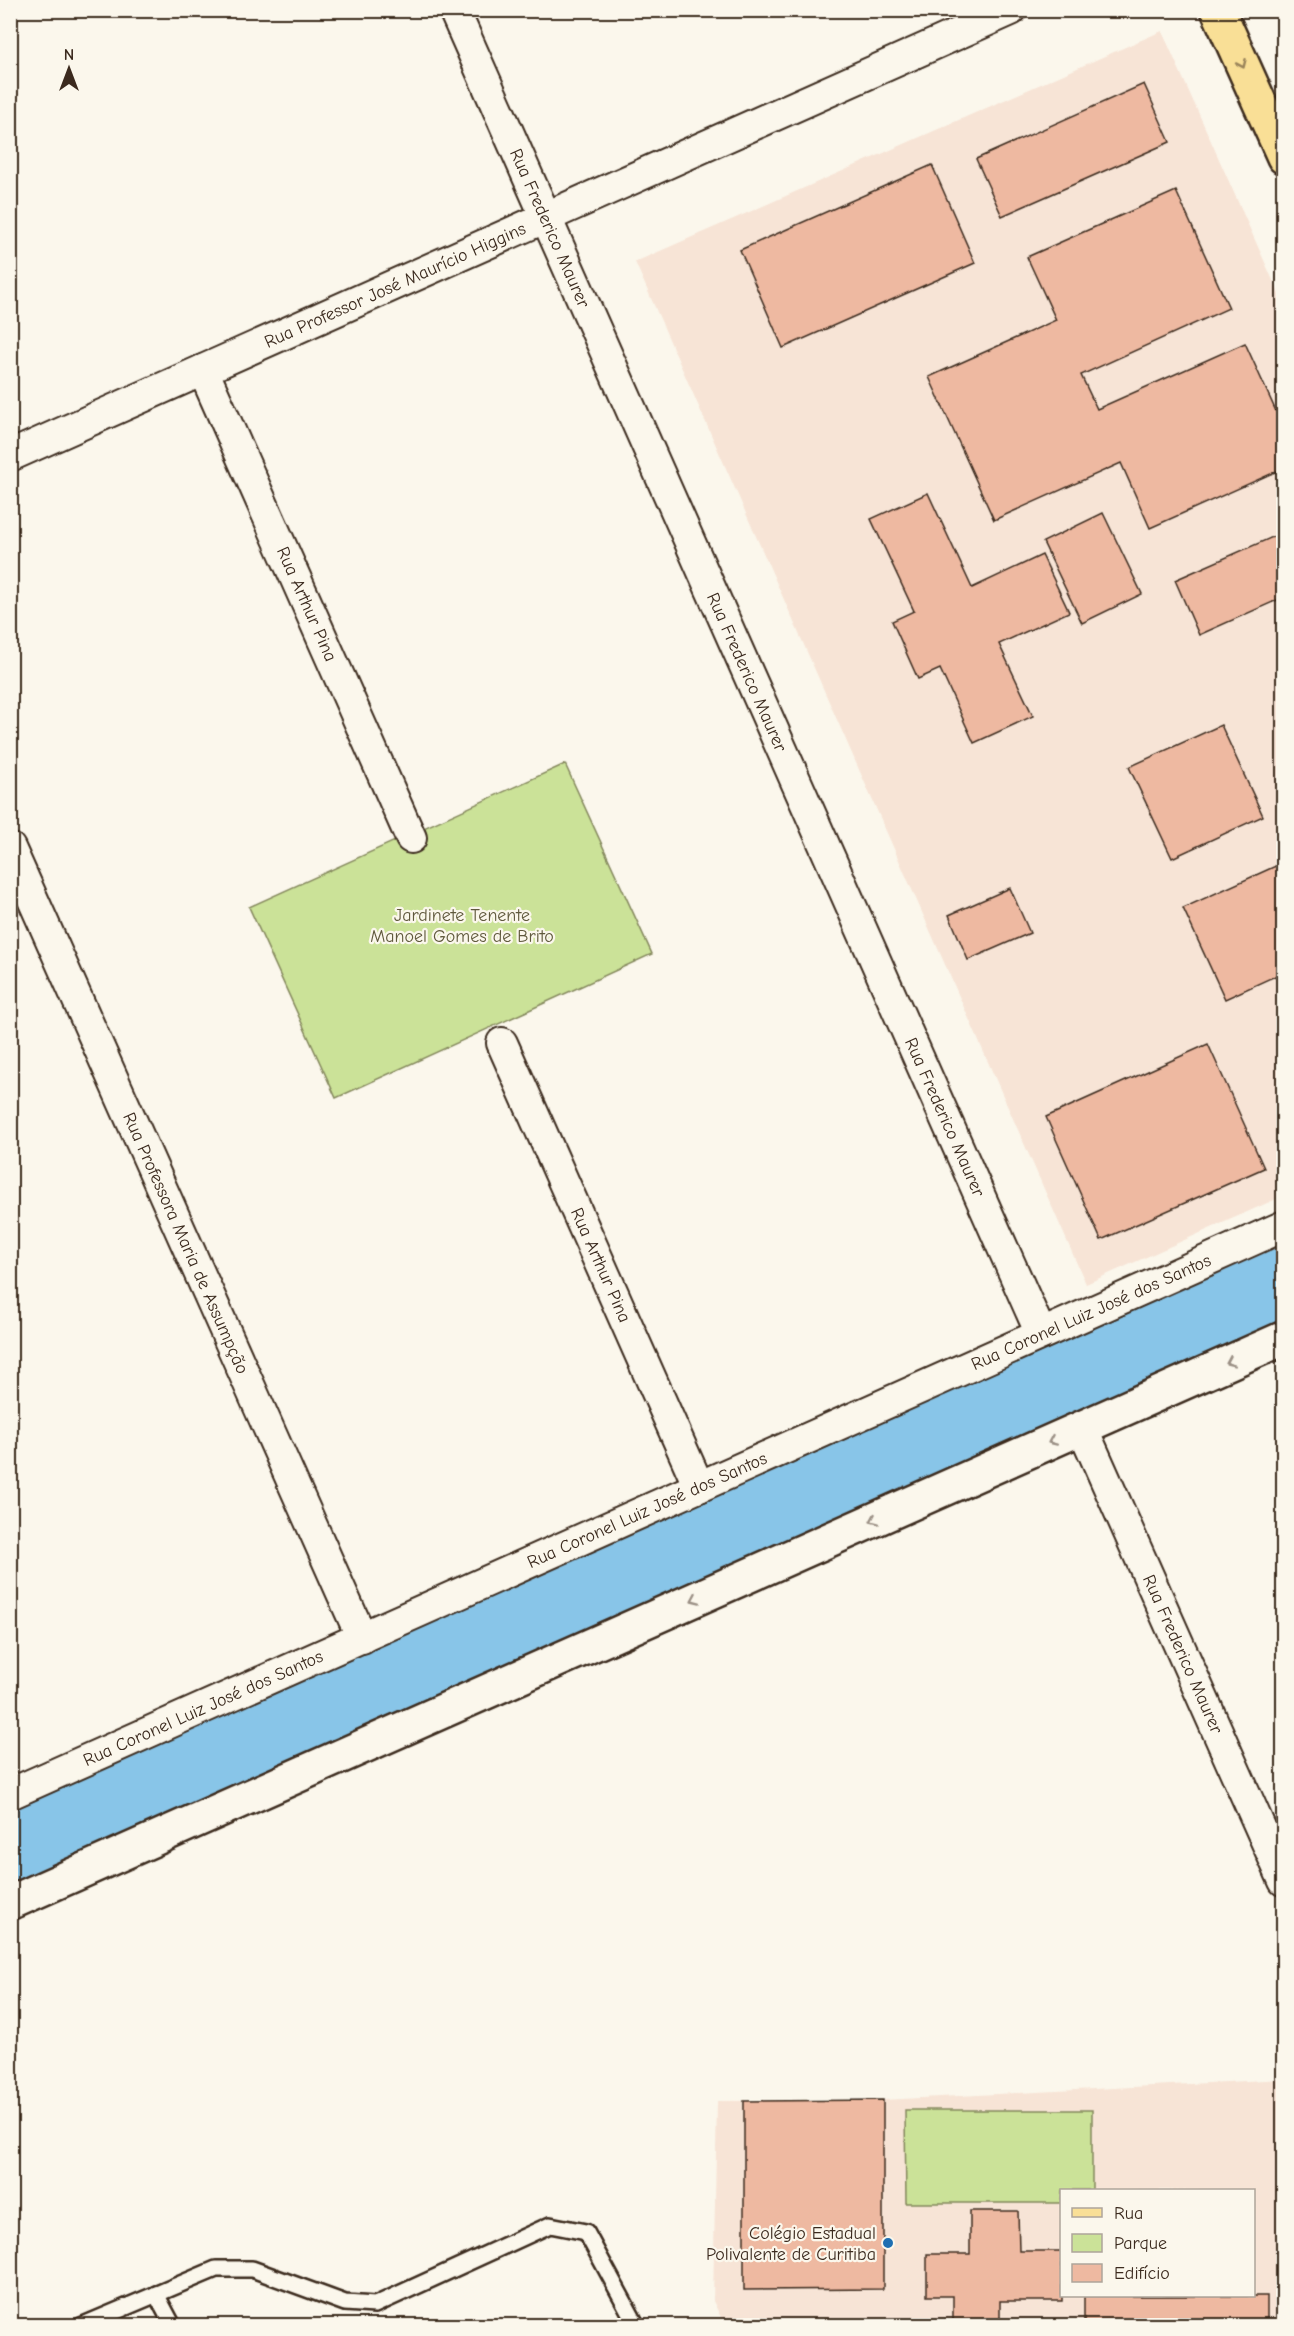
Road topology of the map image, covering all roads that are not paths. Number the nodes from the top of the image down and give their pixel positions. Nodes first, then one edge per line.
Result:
1 (454, 10) edge
2 (1011, 10) edge
3 (1218, 10) edge
4 (1284, 157) edge
5 (546, 218) junction
6 (203, 370) junction
7 (10, 456) edge
8 (411, 838) dead end
9 (10, 848) edge
10 (502, 1043) dead end
11 (1284, 1226) edge
12 (1041, 1334) junction
13 (1284, 1338) edge
14 (1082, 1427) junction
15 (699, 1487) junction
16 (362, 1638) junction
17 (11, 1792) edge
18 (1284, 1881) edge
19 (10, 1903) edge
20 (156, 2294) junction
21 (81, 2325) edge
22 (173, 2325) edge
23 (637, 2325) edge

1 - 5 street, Rua Frederico Maurer
2 - 5 street, Rua Professor José Maurício Higgins
3 -> 4 main road
5 - 6 street, Rua Professor José Maurício Higgins
5 - 12 street, Rua Frederico Maurer
6 - 7 street, Rua Professor José Maurício Higgins
6 - 8 street, Rua Arthur Pina
9 - 16 street, Rua Professora Maria de Assumpção
10 - 15 street, Rua Arthur Pina
11 - 12 street, Rua Coronel Luiz José dos Santos
12 - 15 street, Rua Coronel Luiz José dos Santos
13 -> 14 main road
14 - 18 street, Rua Frederico Maurer
14 -> 19 main road
15 - 16 street, Rua Coronel Luiz José dos Santos
16 - 17 street, Rua Coronel Luiz José dos Santos
20 - 21 lane
20 - 22 lane
20 - 23 lane

